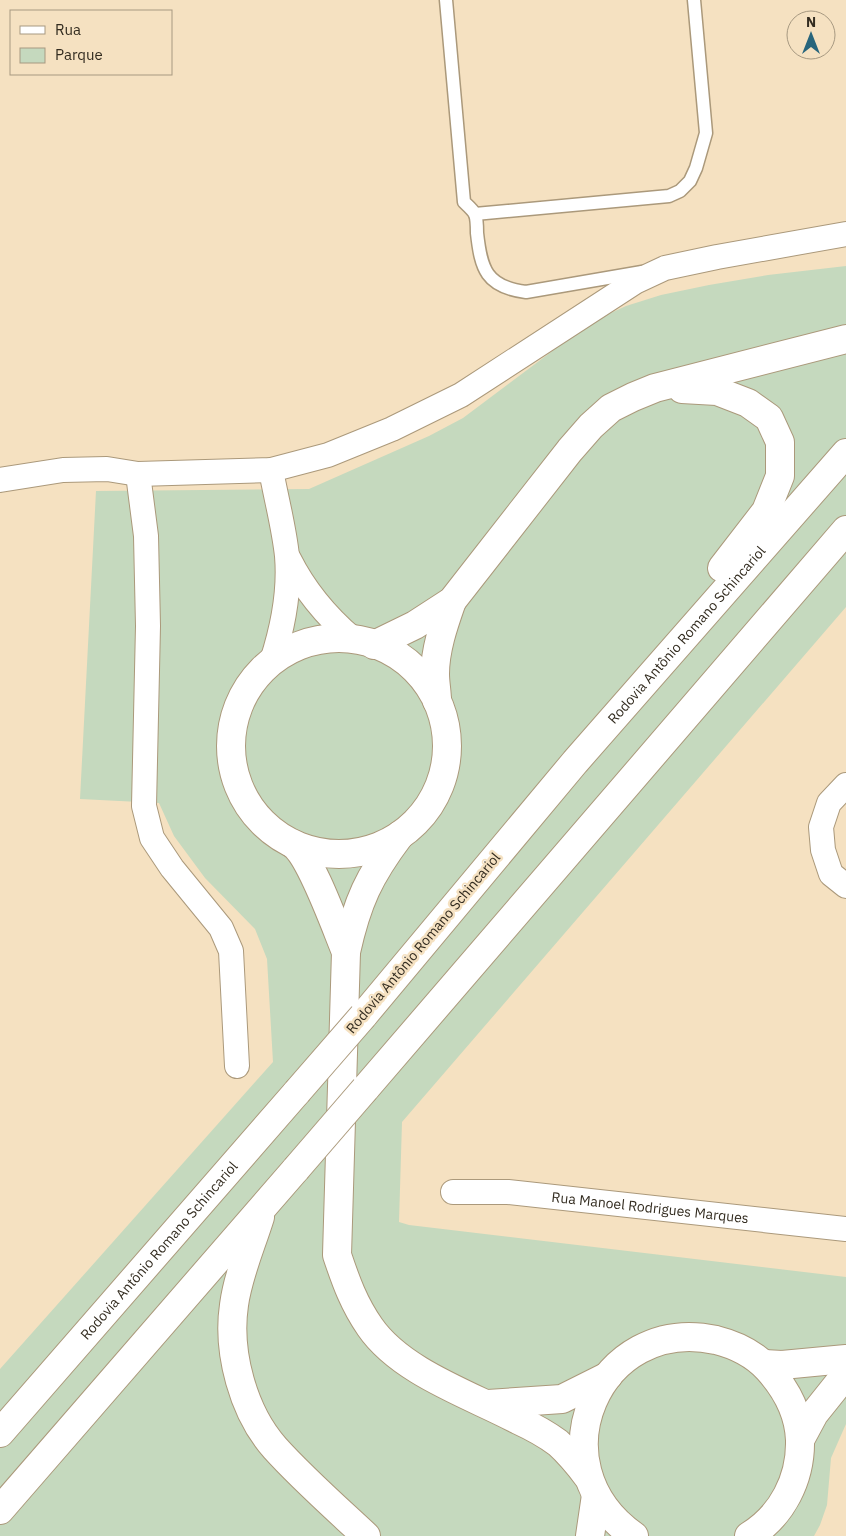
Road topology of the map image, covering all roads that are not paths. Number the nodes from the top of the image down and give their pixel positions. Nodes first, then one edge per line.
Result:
1 (446, 0) edge
2 (694, 0) edge
3 (475, 214) junction
4 (846, 234) edge
5 (665, 268) junction
6 (846, 339) edge
7 (656, 388) junction
8 (846, 453) edge
9 (271, 470) junction
10 (138, 474) junction
11 (0, 480) edge
12 (846, 530) edge
13 (287, 556) junction
14 (452, 601) junction
15 (363, 642) junction
16 (272, 661) junction
17 (437, 701) junction
18 (575, 762) junction
19 (846, 785) edge
20 (400, 835) junction
21 (293, 844) junction
22 (846, 886) edge
23 (346, 952) junction
24 (237, 1066) dead end
25 (453, 1192) dead end
26 (264, 1206) junction
27 (846, 1229) edge
28 (846, 1359) edge
29 (764, 1364) junction
30 (846, 1374) edge
31 (608, 1376) junction
32 (488, 1404) junction
33 (0, 1434) edge
34 (800, 1440) junction
35 (592, 1486) junction
36 (0, 1510) edge
37 (366, 1536) edge
38 (590, 1536) edge
39 (634, 1536) edge
40 (749, 1536) edge

1 - 3 lane
2 - 3 lane
3 - 5 lane
4 - 5 street
5 - 9 street
6 - 7 main road
7 - 14 main road
7 - 18 main road
8 - 18 main road, Rodovia Antônio Romano Schincariol
9 - 10 street
9 - 13 street
10 - 11 street
10 - 24 street
12 - 26 main road, bridge
13 - 15 street
13 - 16 street
14 - 15 main road
14 - 17 main road
15 - 16 main road
15 - 17 main road
16 - 21 main road
17 - 20 main road
18 - 33 main road, Rodovia Antônio Romano Schincariol, bridge
19 - 22 street
20 - 21 main road
20 - 23 main road
21 - 23 main road
23 - 32 main road
25 - 27 street, Rua Manoel Rodrigues Marques
26 - 36 main road
26 - 37 main road
28 - 29 main road
29 - 31 main road
29 - 34 main road
30 - 34 main road
31 - 32 main road
31 - 35 main road
32 - 35 main road
34 - 40 main road
35 - 38 main road
35 - 39 main road

